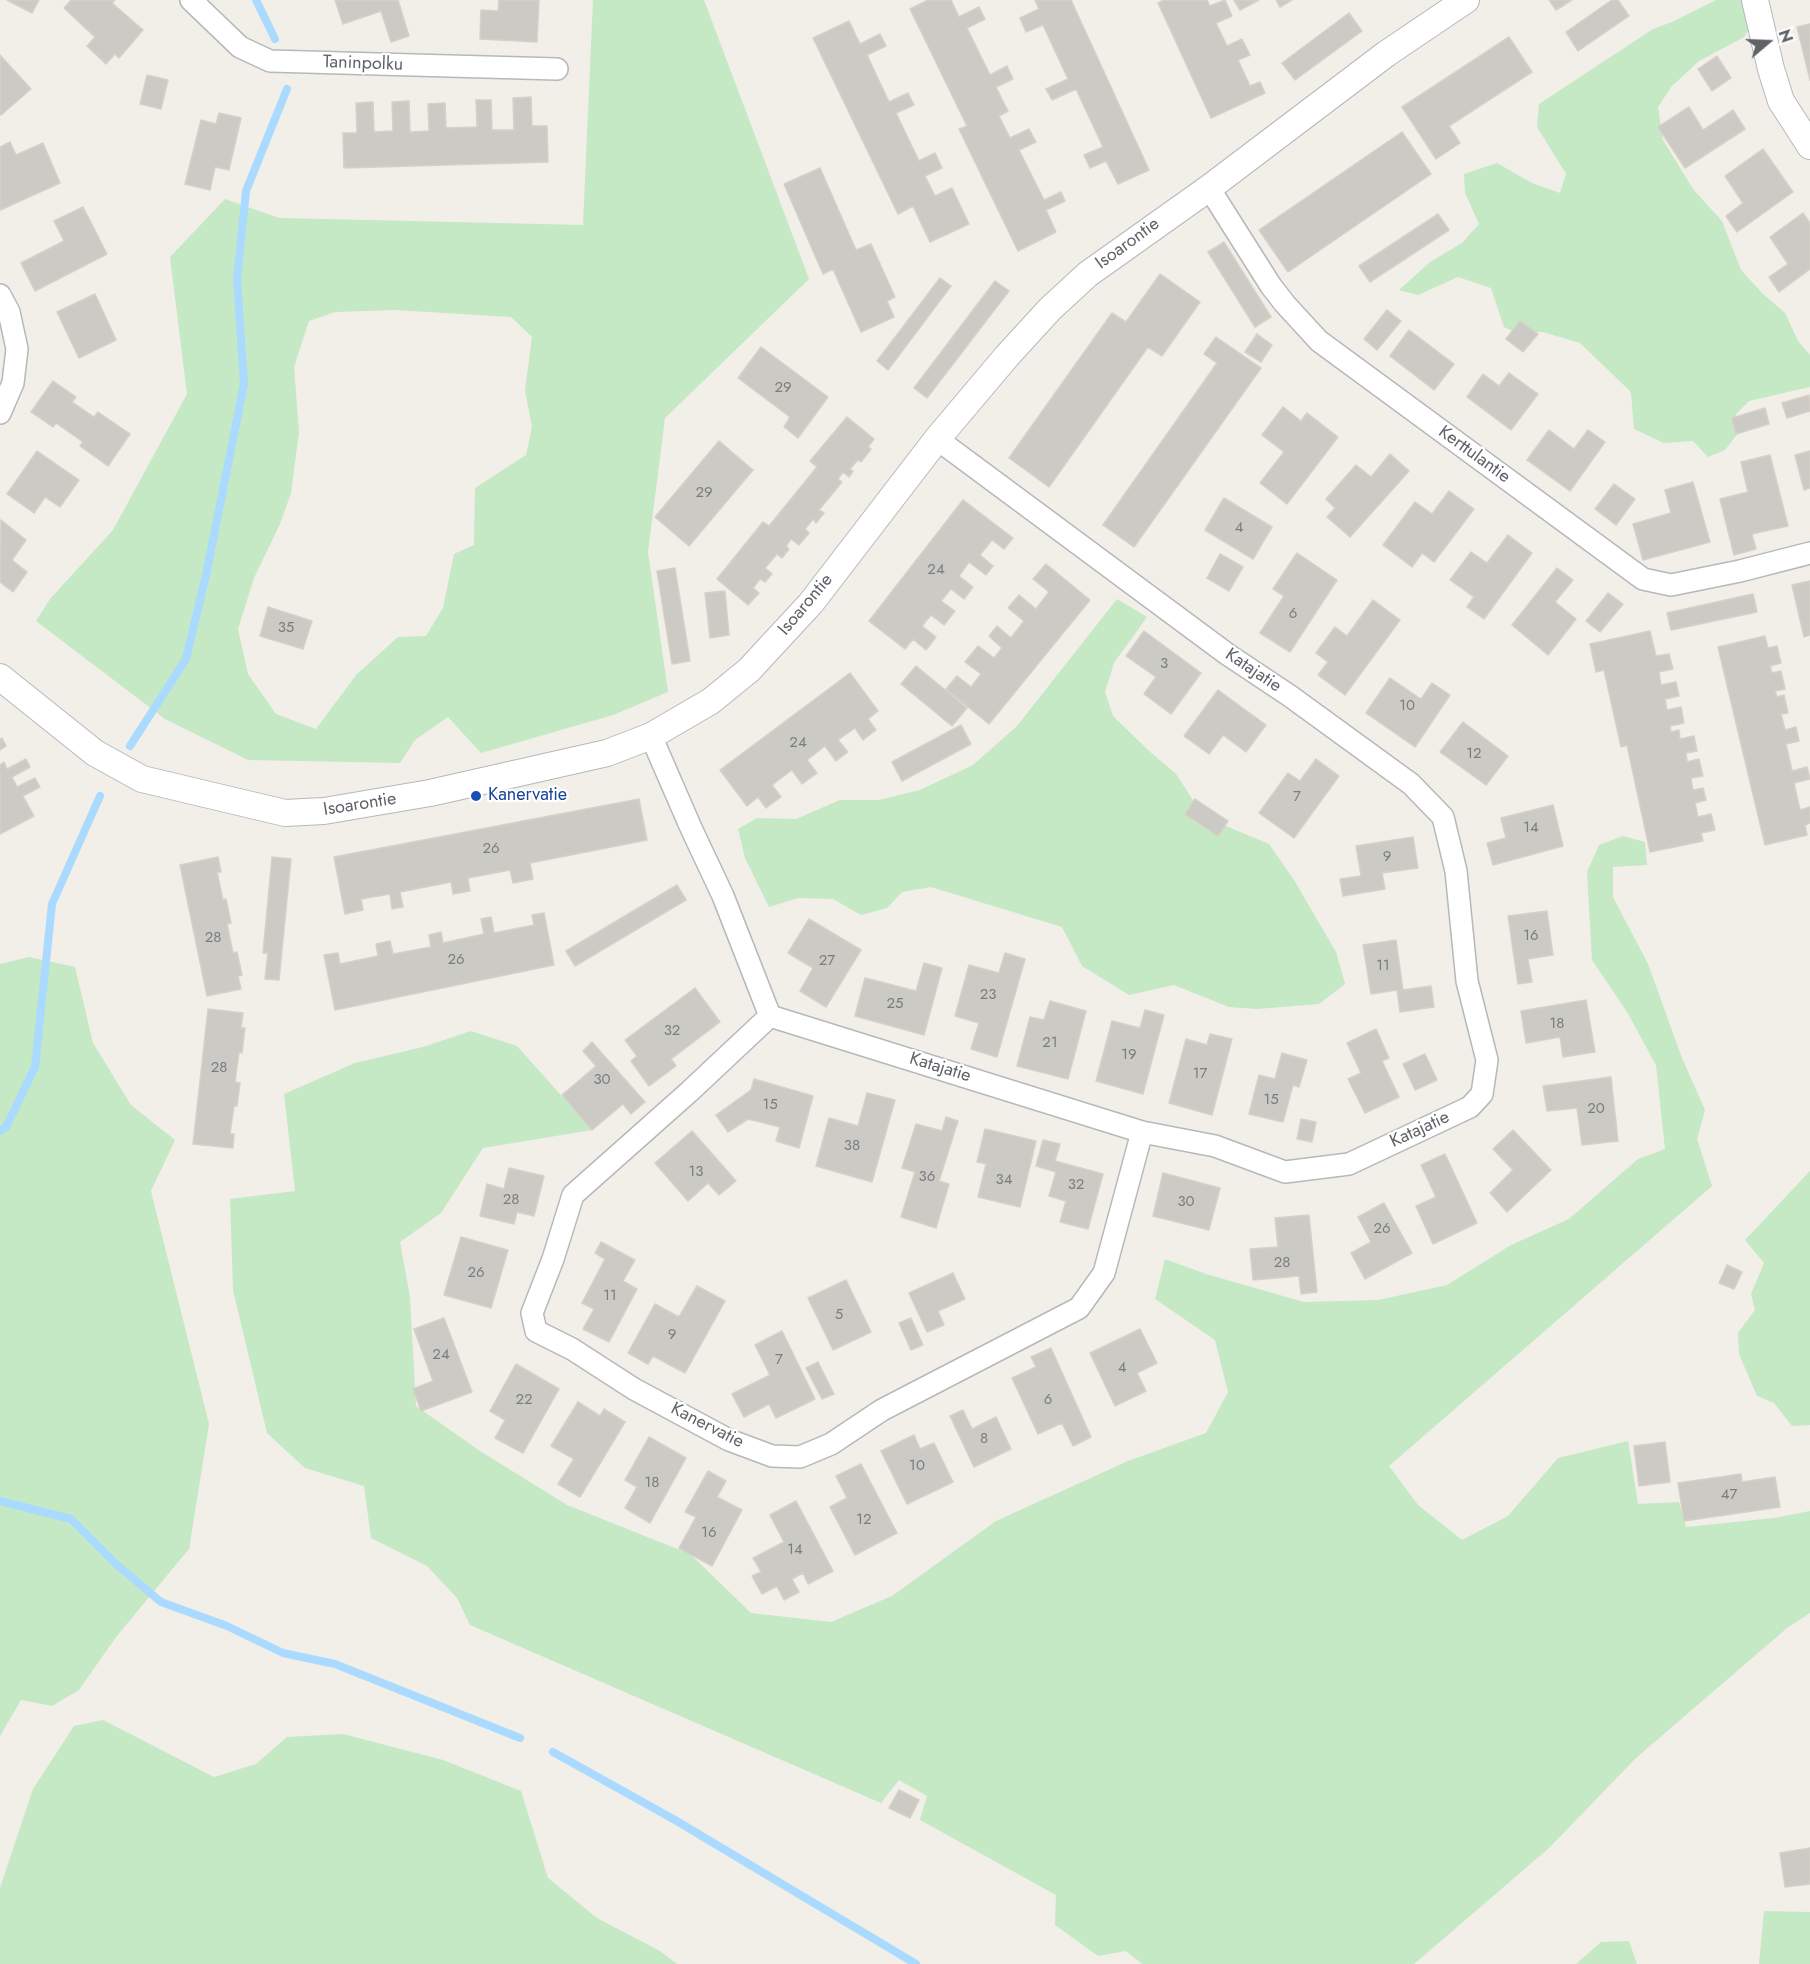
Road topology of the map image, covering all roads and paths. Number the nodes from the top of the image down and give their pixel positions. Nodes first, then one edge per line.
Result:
1 (191, 0) edge
2 (1466, 0) edge
3 (1755, 0) edge
4 (557, 69) dead end
5 (1810, 146) edge
6 (1209, 188) junction
7 (0, 295) edge
8 (0, 413) edge
9 (937, 439) junction
10 (1810, 553) edge
11 (0, 677) edge
12 (651, 736) junction
13 (770, 1016) junction
14 (1142, 1132) junction

1 - 4 street, Taninpolku
2 - 6 street, Isoarontie
3 - 5 street
6 - 9 street, Isoarontie
6 - 10 street, Kerttulantie
7 - 8 street
9 - 12 street, Isoarontie
9 - 14 street, Katajatie
11 - 12 street, Isoarontie
12 - 13 street
13 - 14 street, Katajatie
13 - 14 street, Kanervatie

